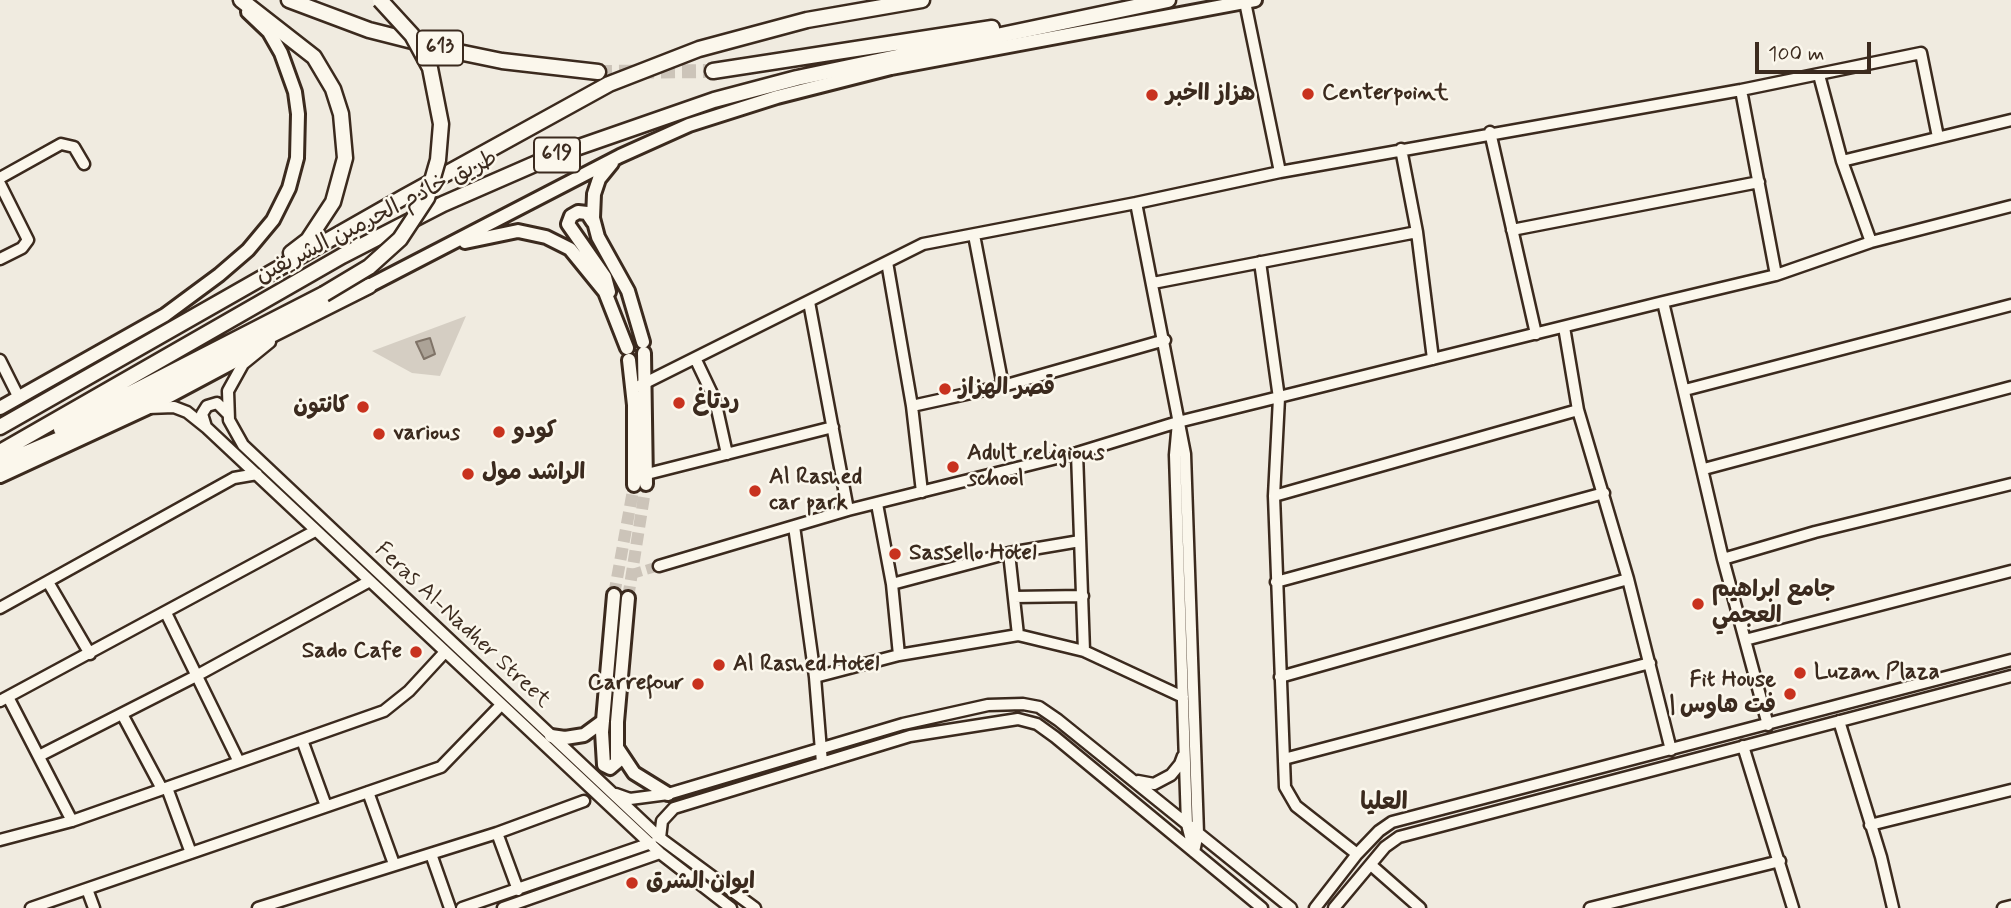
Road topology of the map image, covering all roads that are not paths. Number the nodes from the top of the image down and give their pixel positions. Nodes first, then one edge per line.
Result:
1 (238, 0) edge
2 (289, 0) edge
3 (380, 0) edge
4 (922, 0) edge
5 (1168, 0) edge
6 (1250, 1) edge
7 (1080, 17) junction
8 (713, 71) tunnel mouth
9 (598, 72) tunnel mouth
10 (1819, 75) junction
11 (1741, 90) junction
12 (2011, 120) edge
13 (1490, 132) junction
14 (1938, 137) junction
15 (1401, 149) junction
16 (620, 156) junction
17 (1842, 161) junction
18 (84, 164) dead end
19 (1280, 172) junction
20 (0, 177) edge
21 (1759, 182) junction
22 (0, 184) edge
23 (1136, 203) junction
24 (2011, 206) edge
25 (594, 222) junction
26 (1512, 230) junction
27 (1417, 232) junction
28 (974, 235) junction
29 (1871, 242) junction
30 (448, 246) junction
31 (0, 259) edge
32 (887, 262) junction
33 (1260, 262) junction
34 (1776, 275) junction
35 (1153, 283) junction
36 (369, 286) junction
37 (225, 299) junction
38 (809, 302) junction
39 (1663, 302) junction
40 (2011, 305) edge
41 (614, 311) junction
42 (1564, 327) junction
43 (1536, 334) junction
44 (1165, 340) junction
45 (270, 342) junction
46 (695, 358) junction
47 (1433, 359) junction
48 (0, 360) edge
49 (645, 383) junction
50 (1003, 386) junction
51 (2011, 387) edge
52 (633, 389) junction
53 (1685, 390) junction
54 (19, 398) junction
55 (1279, 398) junction
56 (912, 406) junction
57 (0, 408) edge
58 (148, 408) junction
59 (1578, 410) junction
60 (227, 413) junction
61 (1178, 422) junction
62 (0, 427) edge
63 (834, 427) junction
64 (207, 428) junction
65 (0, 453) edge
66 (1077, 453) junction
67 (727, 454) junction
68 (0, 462) edge
69 (1704, 469) junction
70 (257, 474) junction
71 (0, 476) edge
72 (642, 481) junction
73 (2011, 484) edge
74 (922, 492) junction
75 (1604, 493) junction
76 (1274, 496) junction
77 (877, 504) junction
78 (848, 510) junction
79 (794, 526) junction
80 (315, 531) junction
81 (1080, 541) junction
82 (1009, 553) junction
83 (1723, 559) junction
84 (659, 566) tunnel mouth
85 (2011, 571) edge
86 (1628, 579) junction
87 (48, 582) junction
88 (368, 582) junction
89 (1276, 582) junction
90 (892, 584) junction
91 (1083, 596) junction
92 (1014, 597) junction
93 (0, 608) edge
94 (166, 613) junction
95 (1018, 635) junction
96 (1745, 640) junction
97 (1084, 651) junction
98 (445, 652) junction
99 (90, 654) junction
100 (899, 655) junction
101 (2011, 660) edge
102 (1650, 663) junction
103 (197, 676) junction
104 (2011, 676) edge
105 (815, 677) junction
106 (1280, 677) junction
107 (1183, 697) junction
108 (4, 699) edge
109 (501, 705) junction
110 (122, 714) junction
111 (603, 721) junction
112 (1839, 721) junction
113 (1768, 725) junction
114 (551, 736) junction
115 (302, 740) junction
116 (1743, 746) junction
117 (819, 747) junction
118 (618, 748) junction
119 (1185, 749) junction
120 (1671, 750) junction
121 (39, 756) junction
122 (1284, 759) junction
123 (239, 762) junction
124 (822, 763) junction
125 (1131, 778) junction
126 (164, 788) junction
127 (2011, 790) edge
128 (368, 792) junction
129 (613, 793) junction
130 (668, 794) junction
131 (584, 801) dead end
132 (326, 806) junction
133 (72, 821) junction
134 (1187, 824) junction
135 (1870, 825) junction
136 (497, 833) junction
137 (1198, 833) junction
138 (0, 840) edge
139 (656, 841) junction
140 (1194, 852) junction
141 (191, 853) junction
142 (660, 853) junction
143 (431, 854) junction
144 (1357, 854) junction
145 (1780, 861) junction
146 (394, 864) junction
147 (1371, 865) junction
148 (537, 883) junction
149 (86, 889) junction
150 (518, 890) junction
151 (529, 904) edge
152 (2011, 906) edge
153 (31, 908) edge
154 (94, 908) edge
155 (258, 908) edge
156 (450, 908) edge
157 (462, 908) edge
158 (503, 908) edge
159 (731, 908) edge
160 (755, 908) edge
161 (1262, 908) edge
162 (1291, 908) edge
163 (1315, 908) edge
164 (1334, 908) edge
165 (1420, 908) edge
166 (1590, 908) edge
167 (1793, 908) edge
168 (1893, 908) edge
169 (2003, 908) edge

1 - 37 highway
1 - 54 main road
2 - 9 highway, 613
3 - 68 highway, bridge
4 - 37 highway, طريق خادم الحرمين الشريفين / 619
5 - 7 highway, طريق خادم الحرمين الشريفين / 619
6 - 16 main road
6 - 19 street
7 - 8 highway
7 - 65 highway, طريق خادم الحرمين الشريفين / 619
10 - 11 street
10 - 14 street
10 - 17 street
11 - 13 street
11 - 21 street
12 - 14 street
13 - 15 street
13 - 26 street
14 - 17 street
15 - 19 street
15 - 27 street
16 - 25 main road
16 - 30 main road
17 - 29 street
18 - 20 street
19 - 23 street
21 - 26 street
21 - 34 street
22 - 31 street
23 - 28 street
23 - 35 street
24 - 29 street
25 - 41 main road
25 - 49 main road
26 - 43 street
27 - 33 street
27 - 47 street
28 - 32 street
28 - 50 street
29 - 34 street
30 - 36 main road
30 - 41 main road
32 - 38 street
32 - 56 street
33 - 35 street
33 - 55 street
34 - 39 street
35 - 44 street
36 - 45 main road
36 - 68 highway
37 - 62 highway, طريق خادم الحرمين الشريفين / 619
38 - 46 street
38 - 63 street
39 - 42 street
39 - 53 street
40 - 53 street
41 - 52 main road
42 - 43 street
42 - 59 street
43 - 47 street
44 - 50 street
44 - 61 street
45 - 58 main road
45 - 60 street
46 - 49 street
46 - 67 street
47 - 55 street
48 - 54 street
49 - 52 street
49 - 72 main road
50 - 56 street
51 - 69 street
52 - 72 main road
53 - 69 street
54 - 57 main road
55 - 61 street
55 - 76 street
56 - 74 street
58 - 64 street, Feras Al-Nadher Street
58 - 71 main road
59 - 75 street
59 - 76 street
60 - 64 street
60 - 114 street, Feras Al-Nadher Street
61 - 66 street
61 - 107 street
61 - 137 street
63 - 67 street
63 - 78 street
64 - 70 street, Feras Al-Nadher Street
66 - 74 street
66 - 81 street
67 - 72 street
69 - 83 street
70 - 80 street, Feras Al-Nadher Street
70 - 87 street
73 - 83 street
74 - 77 street
75 - 86 street
75 - 89 street
76 - 89 street
77 - 78 street
77 - 90 street
78 - 79 street
79 - 84 street
79 - 105 street
80 - 88 street, Feras Al-Nadher Street
80 - 94 street
81 - 82 street
81 - 91 street
82 - 90 street
82 - 92 street
83 - 96 street
85 - 96 street
86 - 102 street
86 - 106 street
87 - 93 street
87 - 99 street
88 - 98 street, Feras Al-Nadher Street
88 - 103 street
89 - 106 street
90 - 100 street
91 - 92 street
91 - 97 street
92 - 95 street
94 - 99 street
94 - 103 street
95 - 97 street
95 - 100 street
96 - 113 street
97 - 107 street
98 - 109 street, Feras Al-Nadher Street
98 - 115 street
99 - 108 street
100 - 105 street
101 - 113 street
102 - 120 street
102 - 122 street
103 - 110 street
103 - 123 street
104 - 112 street
105 - 117 street
106 - 122 street
107 - 119 street
108 - 121 street
109 - 128 street
109 - 139 street, Feras Al-Nadher Street
110 - 121 street
110 - 126 street
111 - 114 main road
111 - 118 main road
111 - 118 main road
112 - 116 street
112 - 135 street
113 - 120 street
114 - 129 street, Feras Al-Nadher Street
115 - 123 street
115 - 132 street
116 - 145 street
116 - 147 street
117 - 124 street
117 - 125 street
117 - 130 street
118 - 130 main road
119 - 125 street
119 - 134 street
120 - 144 street
121 - 133 street
122 - 144 street
123 - 126 street
124 - 139 street
124 - 140 street
125 - 134 street
126 - 133 street
126 - 141 street
127 - 135 street
128 - 132 street
128 - 146 street
129 - 130 street
129 - 139 street, Feras Al-Nadher Street
131 - 136 street
132 - 141 street
133 - 138 street
134 - 137 street
134 - 140 street
135 - 168 street
136 - 143 street
136 - 150 street
137 - 140 street
137 - 162 street
139 - 142 street, Feras Al-Nadher Street
139 - 148 street
139 - 160 street, Feras Al-Nadher Street
140 - 161 street
141 - 149 street
142 - 151 street
142 - 159 street, Feras Al-Nadher Street
143 - 146 street
143 - 156 street
144 - 163 street
145 - 166 street
145 - 167 street
146 - 155 street
147 - 164 street
147 - 165 street
148 - 150 street
148 - 151 street
149 - 153 street
149 - 154 street
150 - 157 street
151 - 158 street
152 - 169 street

